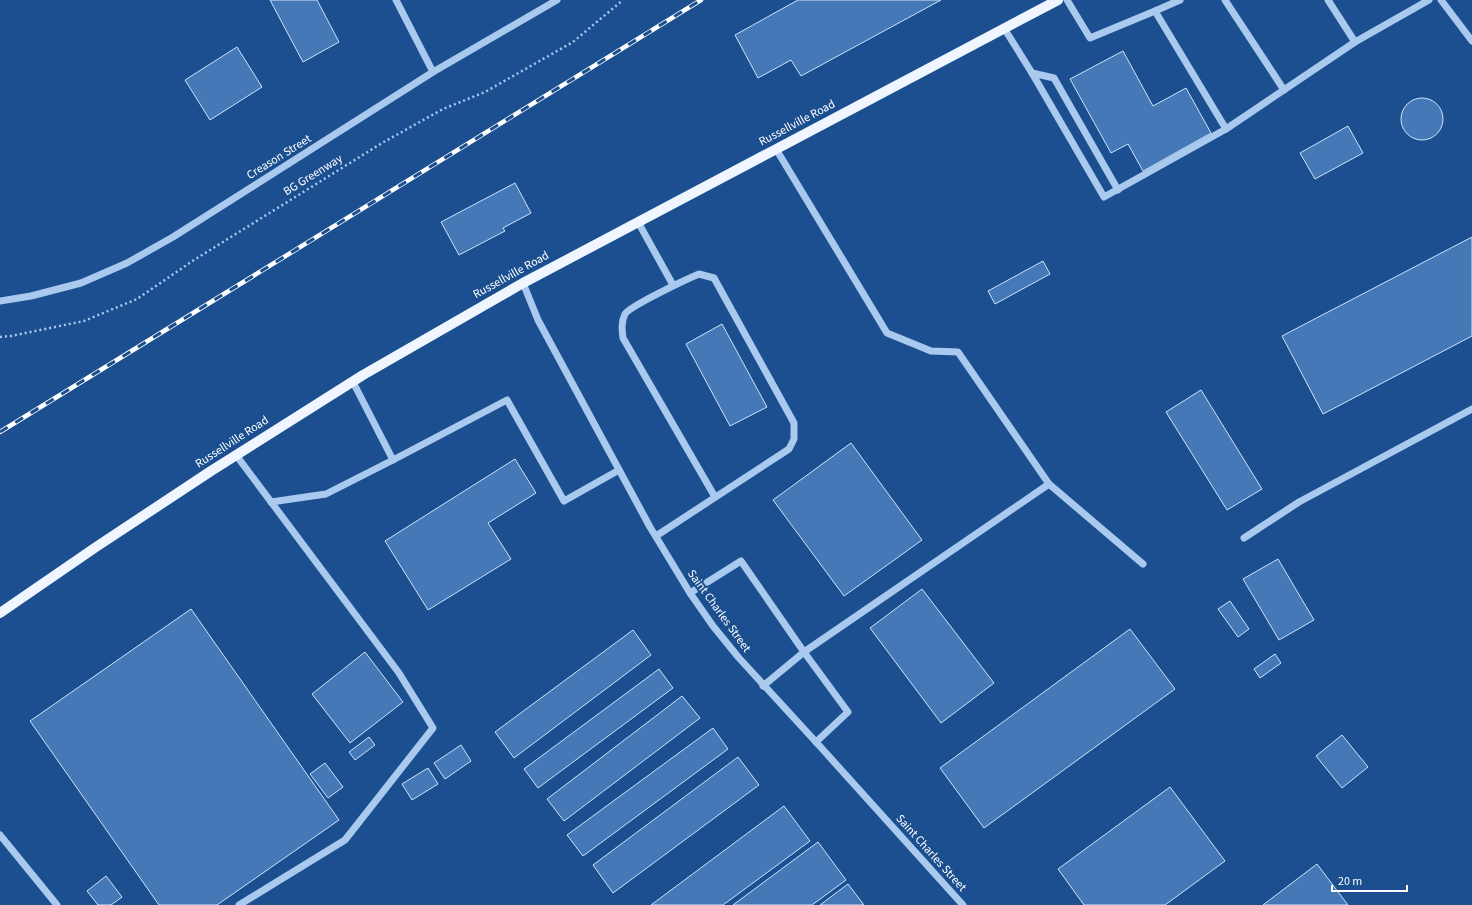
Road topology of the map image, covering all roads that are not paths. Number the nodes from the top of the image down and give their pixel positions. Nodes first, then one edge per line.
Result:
1 (396, 0) edge
2 (557, 0) edge
3 (1058, 0) edge
4 (1067, 0) edge
5 (1180, 0) edge
6 (1225, 0) edge
7 (1328, 0) edge
8 (1429, 0) edge
9 (1441, 0) edge
10 (1154, 11) junction
11 (1004, 28) junction
12 (1472, 41) edge
13 (1355, 42) junction
14 (433, 72) junction
15 (1032, 73) junction
16 (1284, 90) junction
17 (1226, 129) junction
18 (776, 149) junction
19 (1118, 190) junction
20 (638, 222) junction
21 (523, 283) junction
22 (673, 285) junction
23 (0, 301) edge
24 (353, 382) junction
25 (1472, 410) edge
26 (236, 455) junction
27 (393, 460) junction
28 (619, 470) junction
29 (1049, 484) junction
30 (715, 497) junction
31 (271, 502) junction
32 (656, 536) junction
33 (1244, 538) dead end
34 (1143, 564) dead end
35 (690, 593) junction
36 (0, 613) edge
37 (804, 652) junction
38 (763, 686) junction
39 (816, 742) junction
40 (0, 835) edge
41 (57, 905) edge
42 (239, 905) edge
43 (963, 905) edge

1 - 14 street
2 - 14 street, Creason Street
3 - 11 main road, Russellville Road
4 - 10 street
5 - 10 street
6 - 16 street
7 - 13 street
8 - 13 street
9 - 12 street
10 - 17 street
11 - 15 street
11 - 18 main road, Russellville Road
13 - 16 street
14 - 23 street, Creason Street
15 - 19 street
15 - 19 street
16 - 17 street
17 - 19 street
18 - 20 main road, Russellville Road
18 - 29 street
20 - 21 main road, Russellville Road
20 - 22 street
21 - 24 main road, Russellville Road
21 - 28 street, Saint Charles Street
22 - 30 street
22 - 30 street
24 - 26 main road, Russellville Road
24 - 27 street
25 - 33 street
26 - 31 street
26 - 36 main road, Russellville Road
27 - 28 street
27 - 31 street
28 - 32 street, Saint Charles Street
29 - 34 street
29 - 37 street
30 - 32 street
31 - 42 street
32 - 35 street, Saint Charles Street
35 - 37 street
35 - 38 street, Saint Charles Street
37 - 38 street
37 - 39 street
38 - 39 street, Saint Charles Street
39 - 43 street, Saint Charles Street
40 - 41 street

